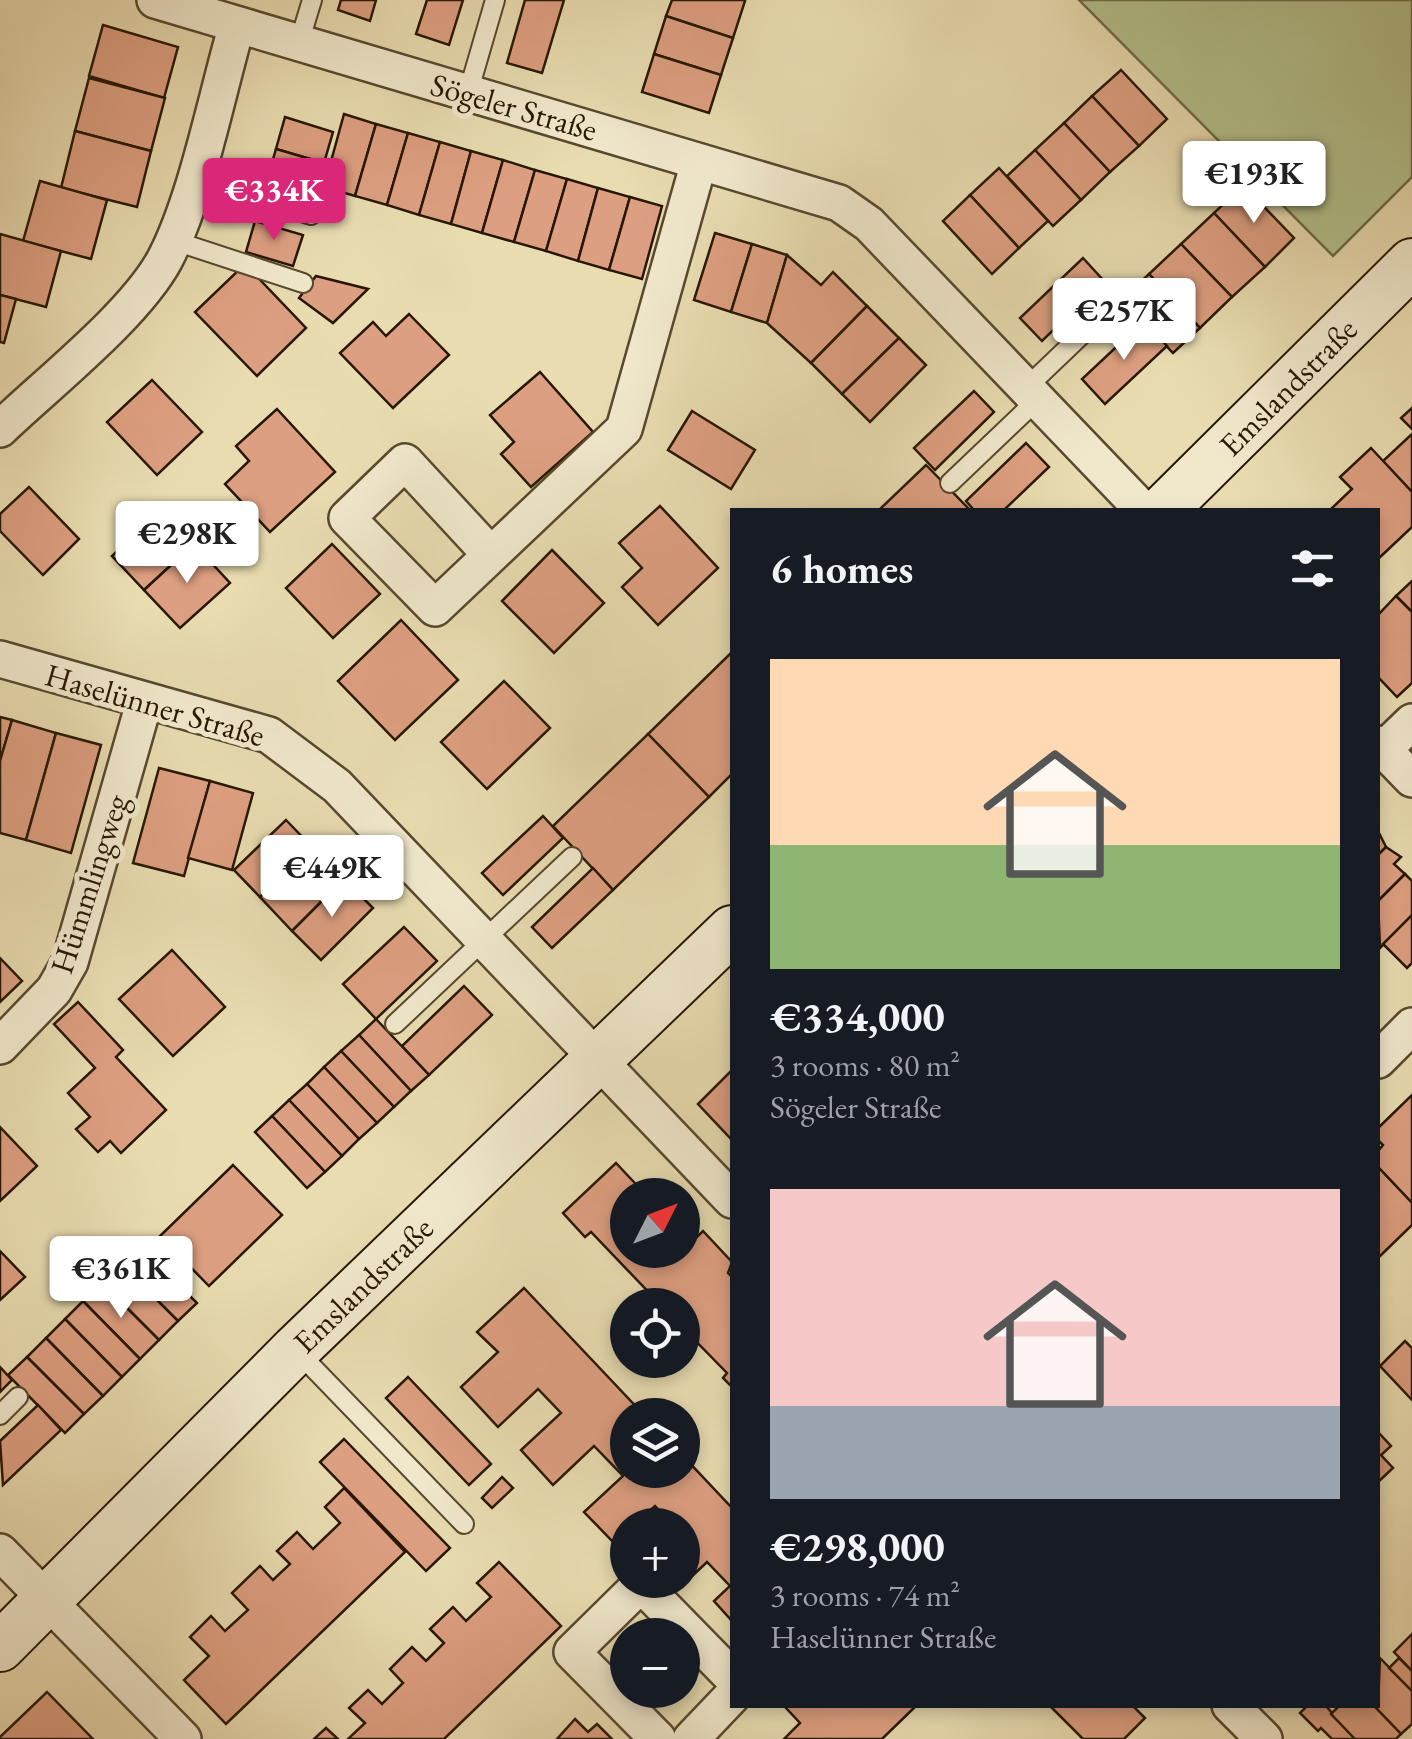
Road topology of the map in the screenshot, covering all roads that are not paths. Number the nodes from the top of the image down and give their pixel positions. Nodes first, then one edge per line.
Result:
1 (155, 0) edge
2 (312, 0) edge
3 (495, 0) edge
4 (237, 24) junction
5 (299, 43) junction
6 (468, 93) junction
7 (699, 162) junction
8 (192, 179) junction
9 (312, 215) dead end
10 (172, 240) junction
11 (1412, 263) edge
12 (303, 283) dead end
13 (1117, 301) dead end
14 (1031, 394) junction
15 (0, 428) edge
16 (950, 483) dead end
17 (1141, 508) edge
18 (1165, 508) edge
19 (491, 555) dead end
20 (0, 659) edge
21 (144, 703) junction
22 (1412, 722) edge
23 (1380, 747) edge
24 (1412, 779) edge
25 (572, 857) dead end
26 (730, 932) edge
27 (483, 941) junction
28 (395, 1024) dead end
29 (1412, 1026) edge
30 (0, 1046) edge
31 (1380, 1058) edge
32 (597, 1063) junction
33 (730, 1198) edge
34 (296, 1350) junction
35 (18, 1397) dead end
36 (0, 1415) edge
37 (464, 1524) dead end
38 (0, 1552) edge
39 (46, 1601) junction
40 (0, 1647) edge
41 (730, 1675) edge
42 (730, 1698) edge
43 (1233, 1708) edge
44 (183, 1739) edge
45 (658, 1739) edge
46 (691, 1739) edge
47 (1264, 1739) edge

1 - 4 street, Sögeler Straße
2 - 5 lane
3 - 6 lane
4 - 5 street, Sögeler Straße
4 - 8 street
5 - 6 street, Sögeler Straße
6 - 7 street, Sögeler Straße
7 - 14 street, Sögeler Straße
7 - 19 street
8 - 9 lane
8 - 10 street
10 - 12 lane
10 - 15 street
11 - 18 street, Emslandstraße
13 - 14 lane
14 - 16 lane
14 - 17 street, Sögeler Straße
20 - 21 street, Haselünner Straße
21 - 27 street, Haselünner Straße
21 - 30 street, Hümmlingweg
22 - 23 street
23 - 24 street
25 - 27 lane
26 - 32 street, Emslandstraße
27 - 28 lane
27 - 32 street, Haselünner Straße
29 - 31 street
32 - 33 street, Haselünner Straße
32 - 34 street, Emslandstraße
34 - 37 lane
34 - 39 street, Emslandstraße
35 - 36 lane
38 - 39 street
39 - 40 street, Emslandstraße
39 - 44 street
41 - 45 street
42 - 46 street
43 - 47 street

